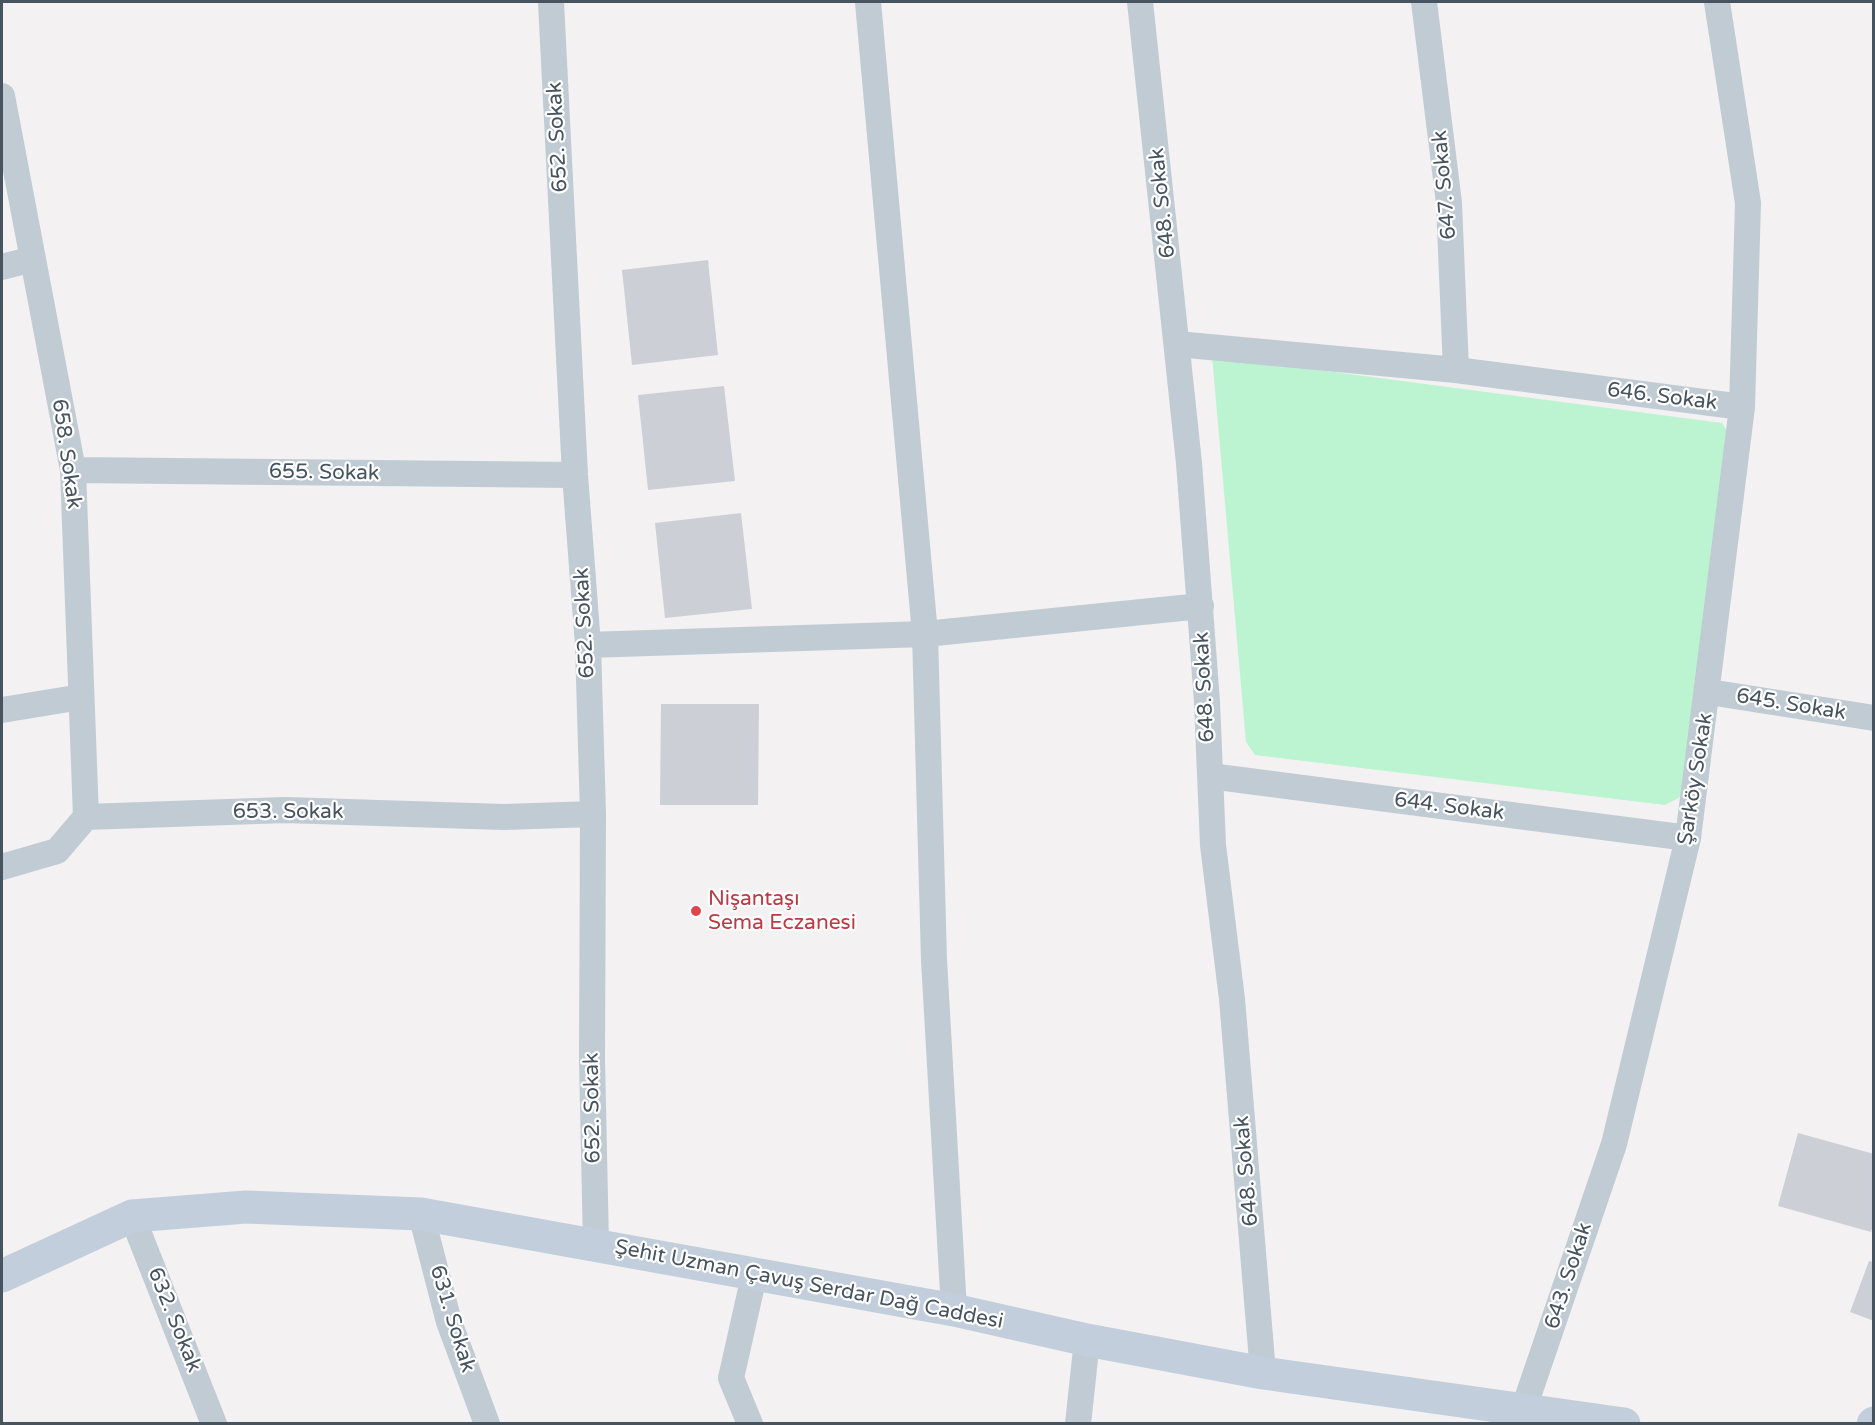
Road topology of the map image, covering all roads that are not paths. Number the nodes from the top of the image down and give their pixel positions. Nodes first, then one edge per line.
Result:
1 (551, 2) edge
2 (868, 2) edge
3 (1140, 2) edge
4 (1424, 2) edge
5 (1717, 2) edge
6 (2, 96) edge
7 (33, 259) junction
8 (2, 267) edge
9 (1176, 344) junction
10 (1456, 370) junction
11 (1742, 407) junction
12 (72, 470) junction
13 (575, 475) junction
14 (1201, 606) junction
15 (925, 634) junction
16 (588, 645) junction
17 (1708, 692) junction
18 (81, 697) junction
19 (2, 710) edge
20 (1874, 718) edge
21 (1210, 776) junction
22 (593, 814) junction
23 (86, 817) junction
24 (1688, 838) junction
25 (2, 867) edge
26 (1614, 1144) joint
27 (421, 1214) junction
28 (132, 1216) junction
29 (596, 1245) junction
30 (2, 1276) edge
31 (754, 1276) junction
32 (954, 1310) junction
33 (1087, 1340) junction
34 (1263, 1373) junction
35 (1523, 1416) edge
36 (214, 1424) edge
37 (487, 1424) edge
38 (750, 1424) edge
39 (1078, 1424) edge
40 (1624, 1424) edge

1 - 13 street, 652. Sokak
2 - 15 street
3 - 9 street, 648. Sokak
4 - 10 street, 647. Sokak
5 - 11 street, 646. Sokak
6 - 7 street, 658. Sokak
7 - 8 street
7 - 12 street, 658. Sokak
9 - 10 street, 646. Sokak
9 - 14 street, 648. Sokak
10 - 11 street, 646. Sokak
11 - 17 street, Şarköy Sokak
12 - 13 street, 655. Sokak
12 - 18 street, 658. Sokak
13 - 16 street, 652. Sokak
14 - 15 street
14 - 21 street, 648. Sokak
15 - 16 street
15 - 32 street
16 - 22 street, 652. Sokak
17 - 20 street, 645. Sokak
17 - 24 street, Şarköy Sokak
18 - 19 street
18 - 23 street, 658. Sokak
21 - 24 street, 644. Sokak
21 - 34 street, 648. Sokak
22 - 23 street, 653. Sokak
22 - 29 street, 652. Sokak
23 - 25 street
24 - 26 street, Şarköy Sokak
26 - 35 street, 643. Sokak
27 - 28 street, Şehit Uzman Çavuş Serdar Dağ Caddesi
27 - 29 street, Şehit Uzman Çavuş Serdar Dağ Caddesi
27 - 37 street, 631. Sokak
28 - 30 street, Şehit Uzman Çavuş Serdar Dağ Caddesi
28 - 36 street, 632. Sokak
29 - 31 street, Şehit Uzman Çavuş Serdar Dağ Caddesi
31 - 32 street, Şehit Uzman Çavuş Serdar Dağ Caddesi
31 - 38 street
32 - 33 street, Şehit Uzman Çavuş Serdar Dağ Caddesi
33 - 34 street, Şehit Uzman Çavuş Serdar Dağ Caddesi
33 - 39 street
34 - 35 street, Şehit Uzman Çavuş Serdar Dağ Caddesi
35 - 40 street, Şehit Uzman Çavuş Serdar Dağ Caddesi

